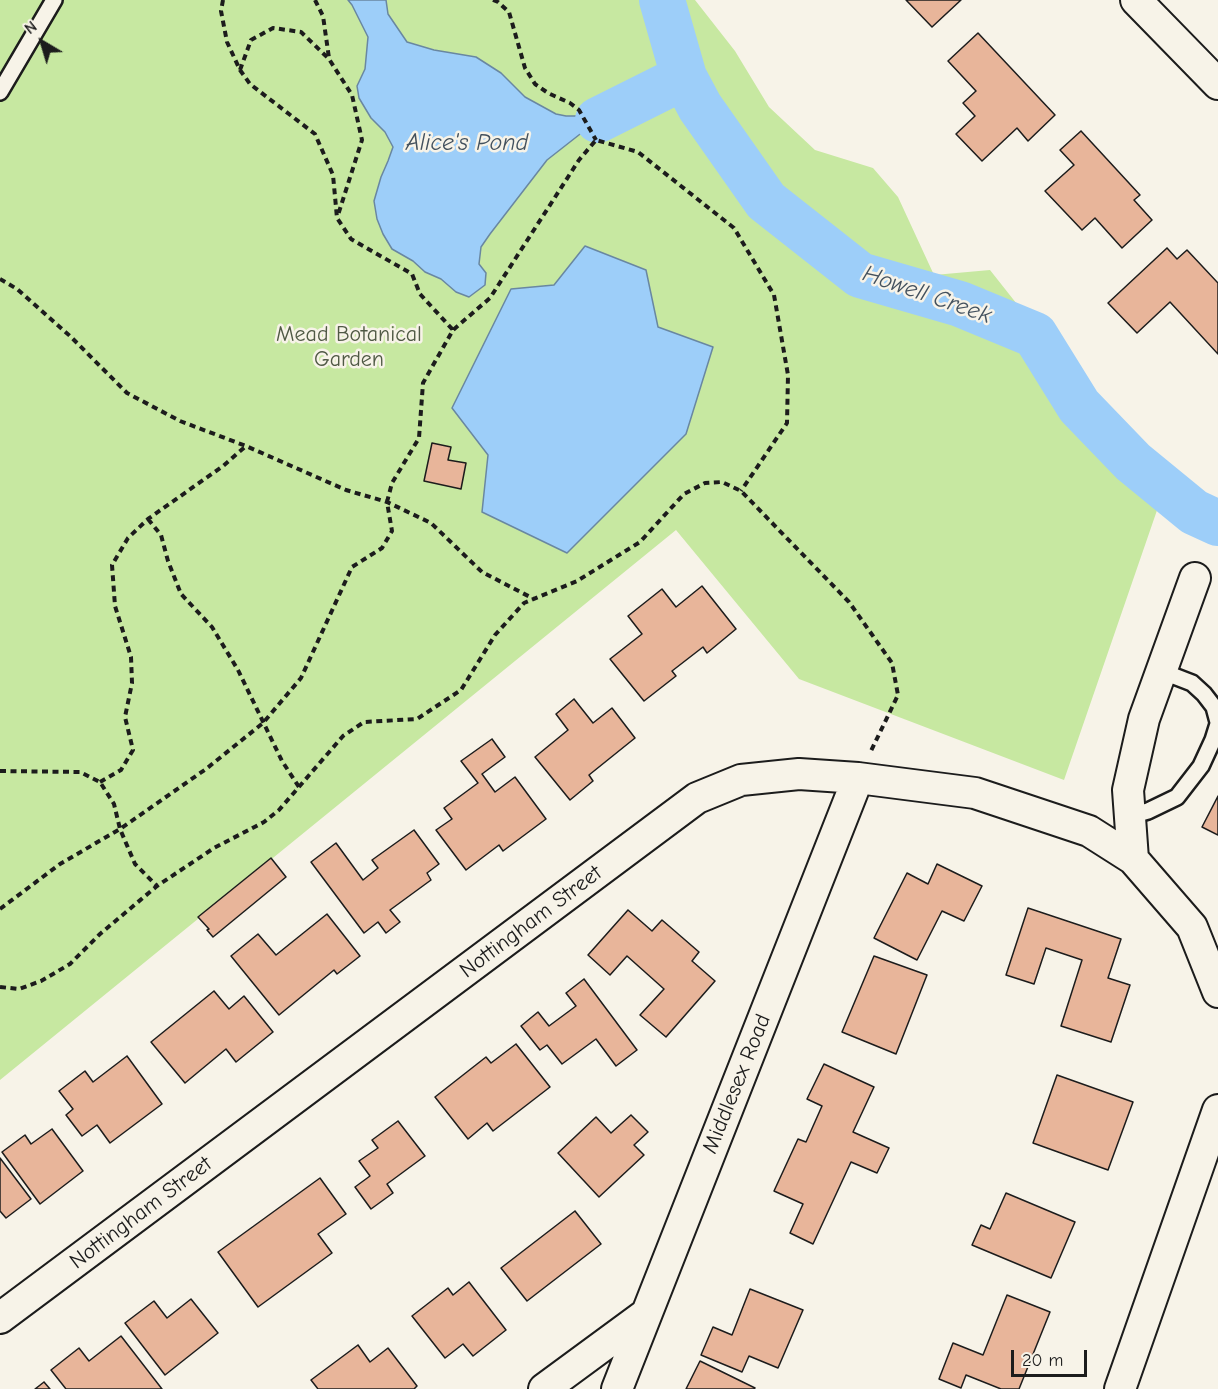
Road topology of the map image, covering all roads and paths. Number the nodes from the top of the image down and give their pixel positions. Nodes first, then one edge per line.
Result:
1 (54, 0) edge
2 (223, 0) edge
3 (315, 0) edge
4 (493, 0) edge
5 (1136, 0) edge
6 (329, 59) junction
7 (240, 70) junction
8 (1218, 84) edge
9 (0, 92) edge
10 (597, 140) junction
11 (337, 219) junction
12 (0, 279) edge
13 (453, 330) junction
14 (246, 446) junction
15 (741, 491) junction
16 (387, 501) junction
17 (148, 519) junction
18 (1194, 578) dead end
19 (534, 599) junction
20 (1161, 670) junction
21 (264, 723) junction
22 (1218, 723) edge
23 (0, 771) edge
24 (858, 778) junction
25 (100, 782) junction
26 (299, 787) junction
27 (1130, 816) junction
28 (120, 829) junction
29 (1133, 859) junction
30 (157, 886) junction
31 (0, 909) edge
32 (0, 987) edge
33 (1218, 992) edge
34 (1218, 1110) edge
35 (646, 1314) junction
36 (0, 1318) edge
37 (544, 1389) edge
38 (616, 1389) edge
39 (1120, 1389) edge

1 - 9 lane
2 - 7 path
3 - 6 path
4 - 10 path
5 - 8 street
6 - 7 path
6 - 11 path
7 - 11 path
10 - 13 path
10 - 15 path
11 - 13 path
12 - 14 path
13 - 16 path
14 - 16 path
14 - 17 path
15 - 19 path
15 - 24 path
16 - 19 path
16 - 21 path
17 - 21 path
17 - 25 path
18 - 20 street
19 - 26 path
20 - 22 lane
20 - 27 street
21 - 26 path
21 - 28 path
22 - 27 lane
23 - 25 path
24 - 29 street, Nottingham Street
24 - 35 street, Middlesex Road
24 - 36 street, Nottingham Street
25 - 28 path
26 - 30 path
27 - 29 street
28 - 30 path
28 - 31 path
29 - 33 street, Nottingham Street
30 - 32 path
34 - 39 street
35 - 37 street
35 - 38 street, Middlesex Road

